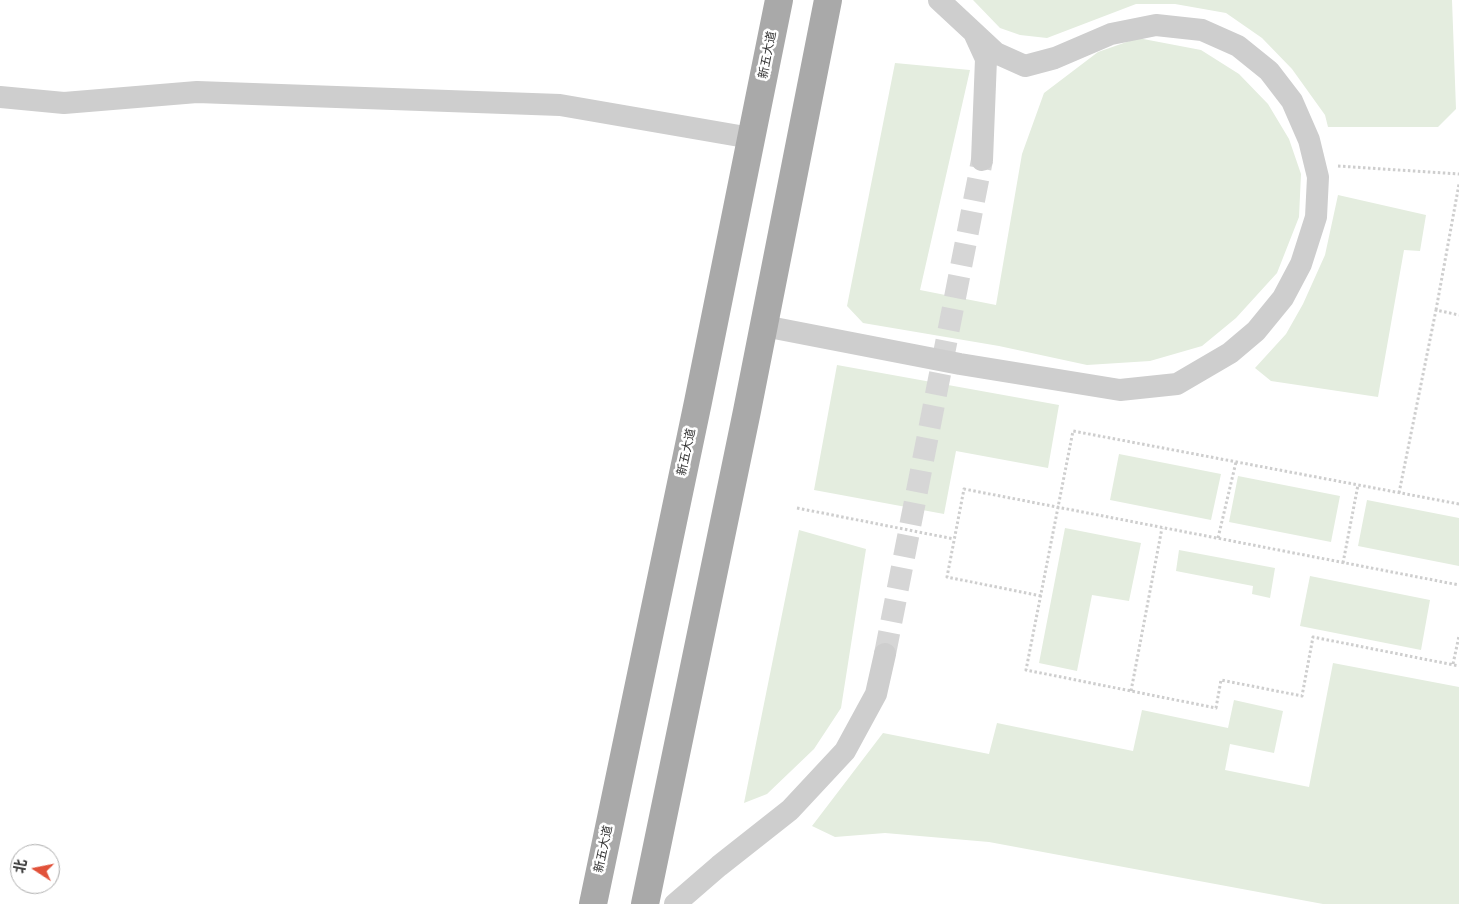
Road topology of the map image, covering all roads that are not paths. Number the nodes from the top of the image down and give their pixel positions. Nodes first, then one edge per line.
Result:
1 (779, 0) edge
2 (828, 0) edge
3 (939, 0) edge
4 (974, 32) junction
5 (0, 97) edge
6 (751, 138) junction
7 (982, 160) tunnel mouth
8 (764, 326) junction
9 (885, 654) tunnel mouth
10 (592, 904) edge
11 (645, 904) edge
12 (675, 904) edge

1 - 6 main road, 新五大道
2 - 8 main road
3 - 4 street
4 - 7 street
4 - 8 street
5 - 6 street
6 - 10 main road, 新五大道
8 - 11 main road
9 - 12 street

